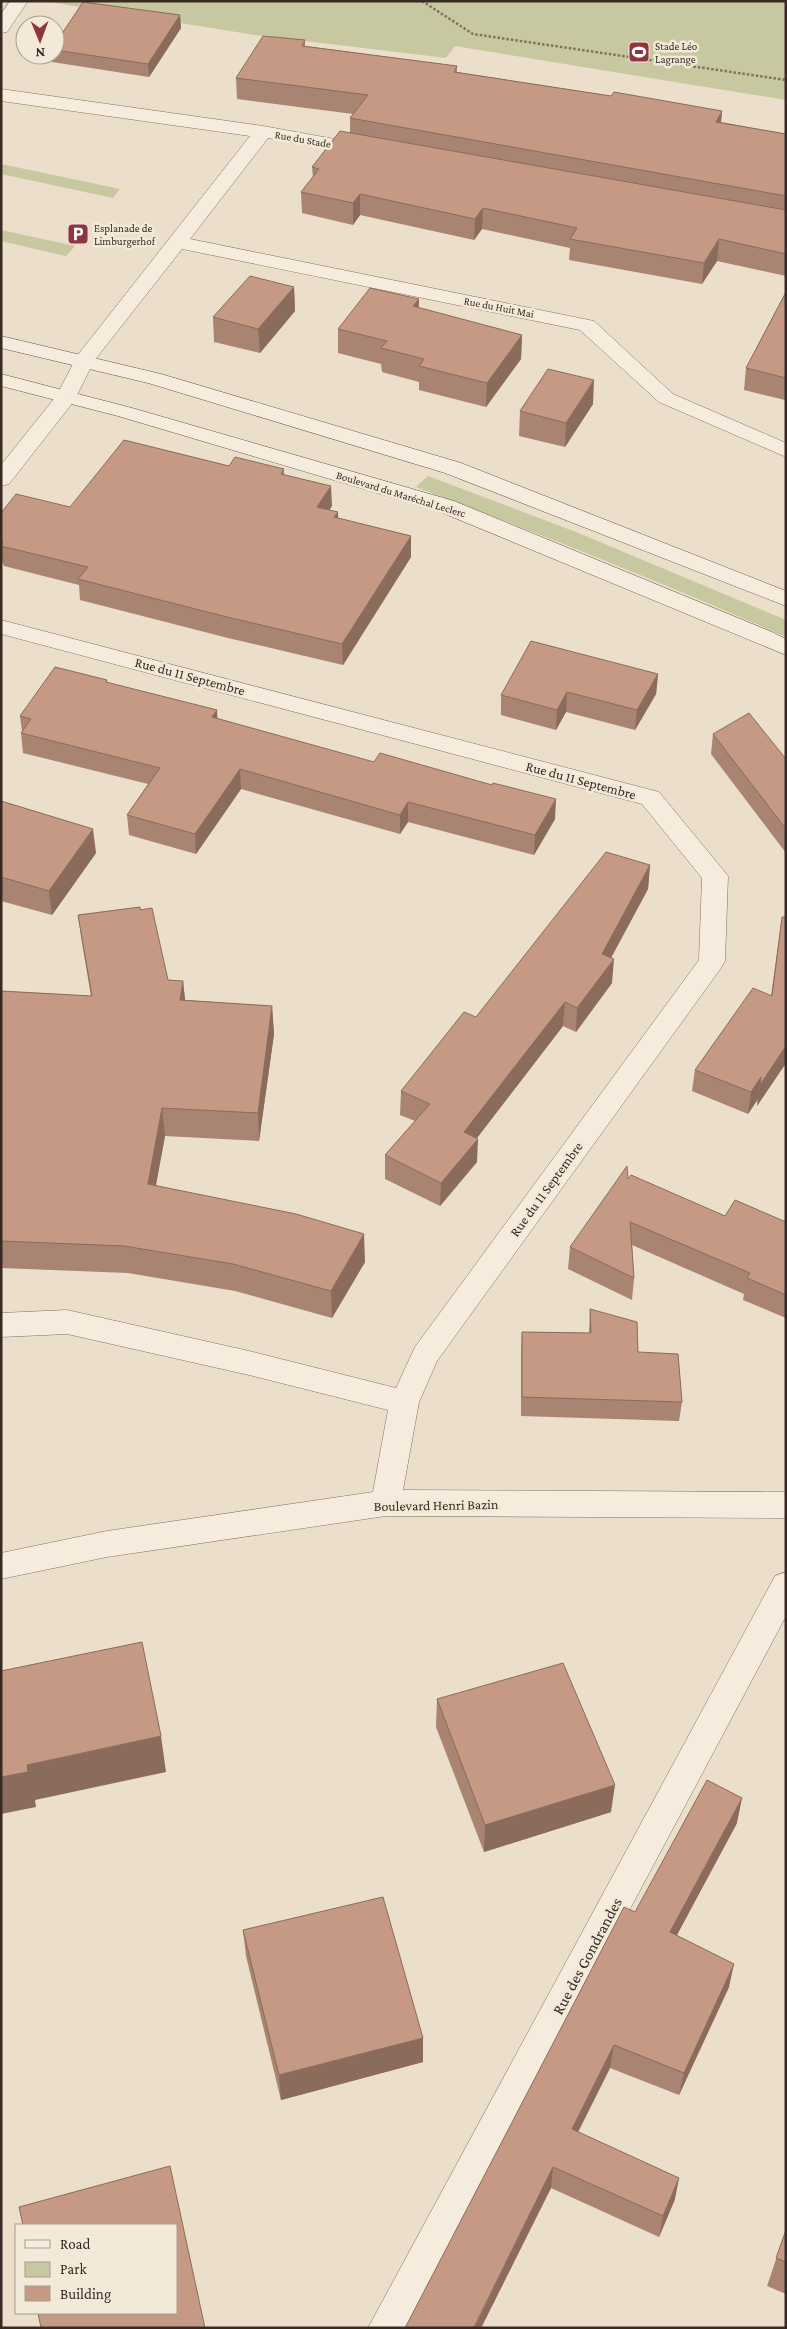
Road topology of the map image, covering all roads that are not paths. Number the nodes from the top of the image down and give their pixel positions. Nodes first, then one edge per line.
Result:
1 (19, 1) edge
2 (1, 28) edge
3 (1, 95) edge
4 (263, 132) junction
5 (379, 152) edge
6 (177, 242) junction
7 (1, 342) edge
8 (84, 360) junction
9 (1, 380) edge
10 (67, 397) junction
11 (786, 450) edge
12 (1, 478) edge
13 (786, 599) edge
14 (1, 627) edge
15 (786, 648) edge
16 (1, 1325) edge
17 (404, 1402) junction
18 (386, 1503) junction
19 (786, 1505) edge
20 (1, 1566) edge
21 (786, 1585) edge
22 (387, 2328) edge

1 - 2 street
3 - 4 street, Rue du Stade
4 - 5 street, Rue du Stade
4 - 6 street, Rue du Stade
6 - 8 street, Rue du Stade
6 - 11 street, Rue du Huit Mai
7 - 8 street
8 - 10 street, Rue du Stade
8 - 13 street
9 - 10 street, Boulevard du Maréchal Leclerc
10 - 12 street
10 - 15 street, Boulevard du Maréchal Leclerc
14 - 17 street, Rue du 11 Septembre
16 - 17 street
17 - 18 street, Rue du 11 Septembre
18 - 19 street, Boulevard Henri Bazin
18 - 20 street, Boulevard Henri Bazin
21 - 22 street, Rue des Gondrandes

